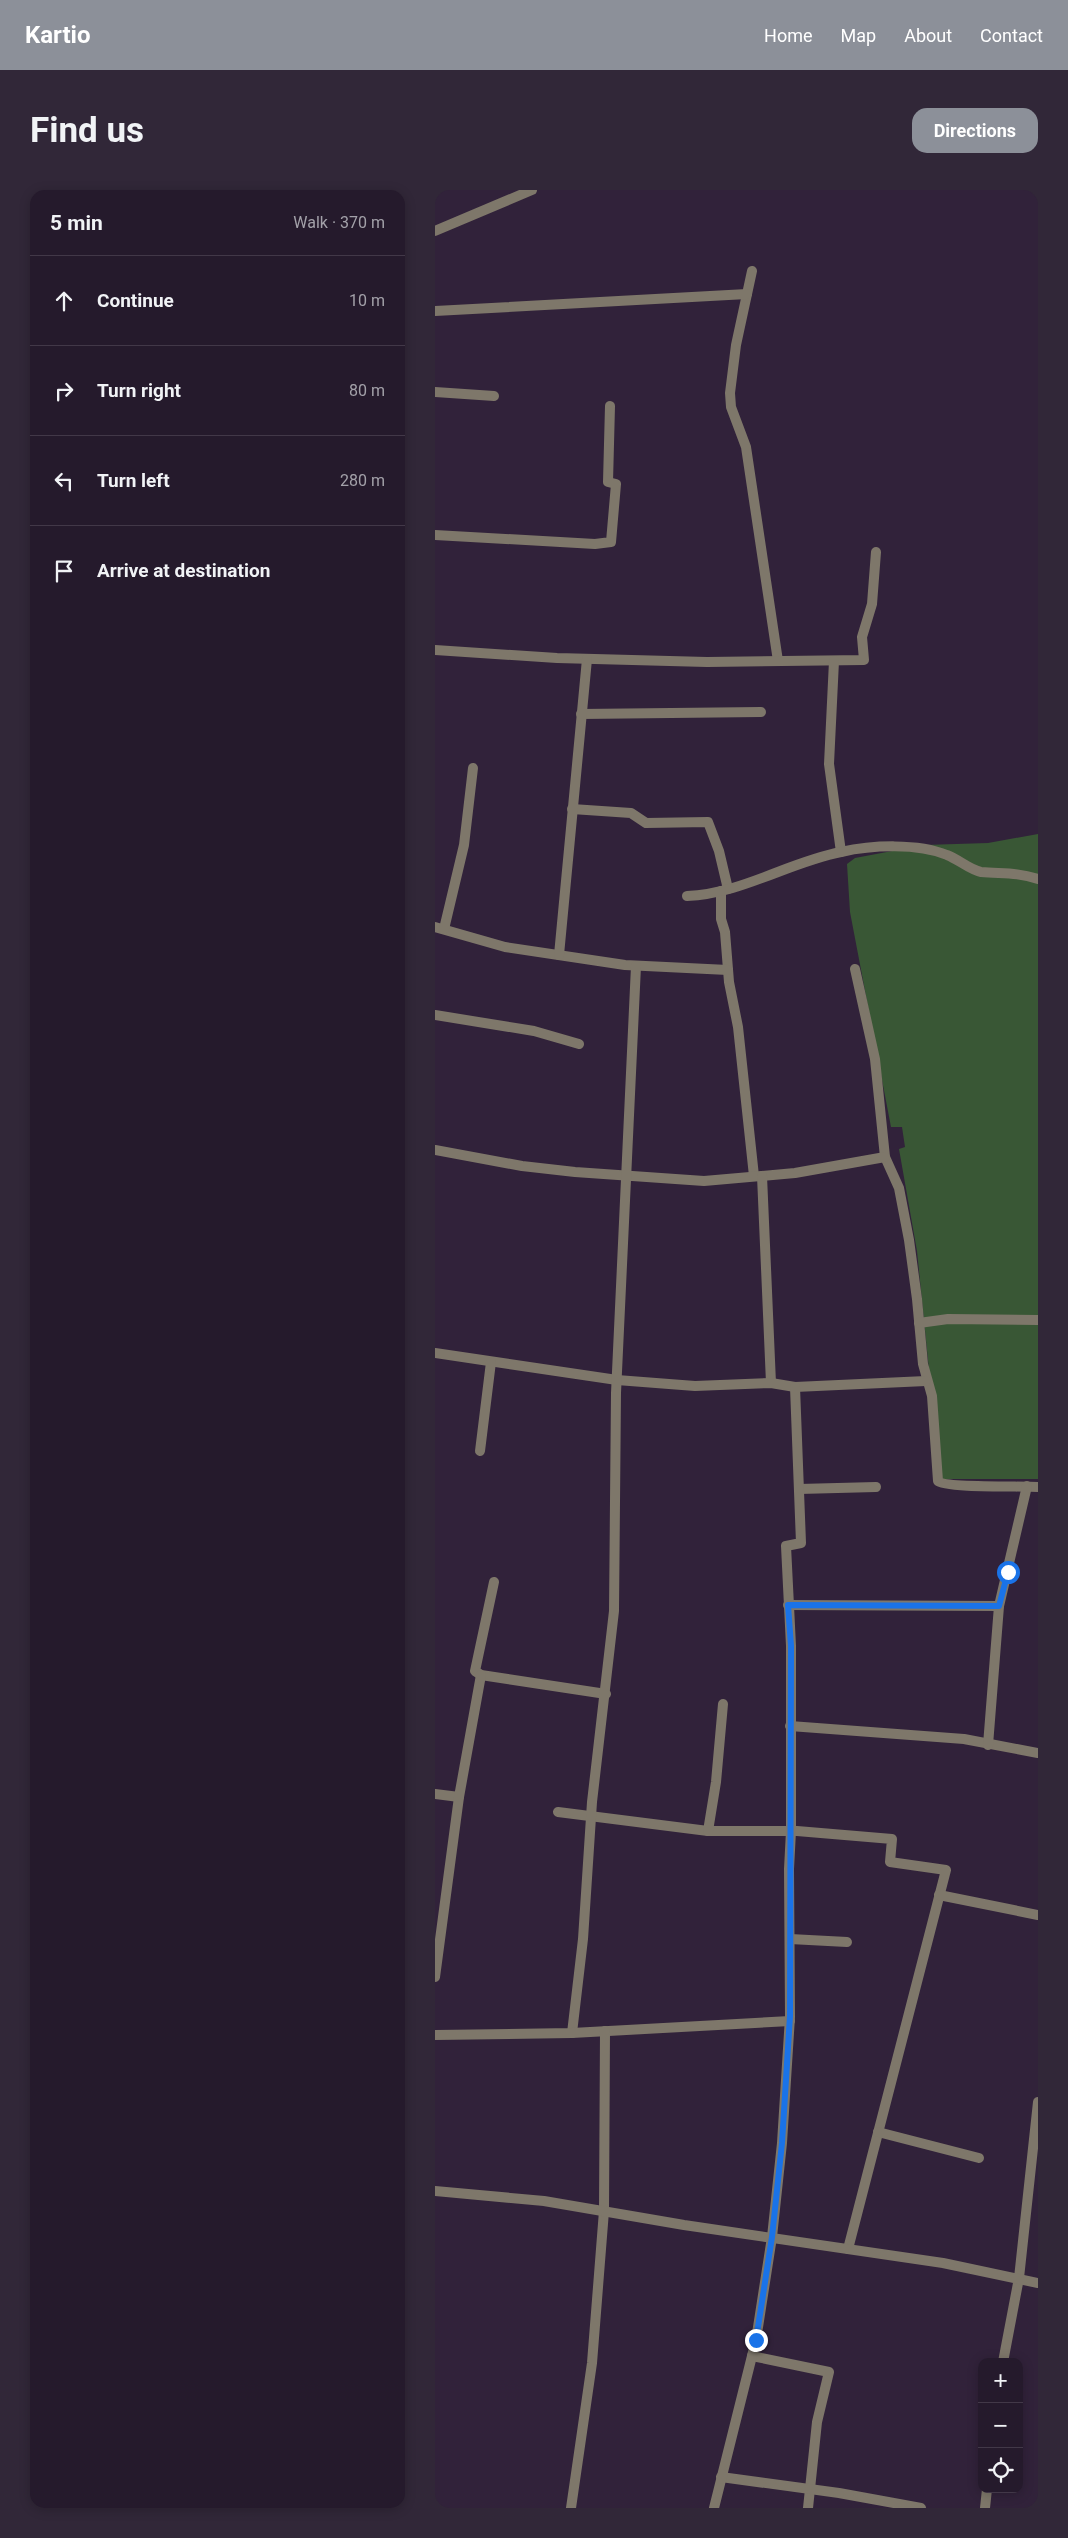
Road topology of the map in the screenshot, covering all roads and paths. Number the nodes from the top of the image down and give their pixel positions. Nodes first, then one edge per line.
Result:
1 (532, 190) edge
2 (435, 231) edge
3 (752, 271) dead end
4 (747, 294) junction
5 (435, 311) edge
6 (435, 392) edge
7 (494, 396) dead end
8 (610, 406) dead end
9 (435, 535) edge
10 (876, 552) dead end
11 (435, 650) edge
12 (587, 659) junction
13 (778, 661) junction
14 (834, 661) junction
15 (761, 712) dead end
16 (581, 714) junction
17 (473, 768) dead end
18 (572, 809) junction
19 (841, 852) junction
20 (1038, 878) edge
21 (725, 890) junction
22 (687, 896) dead end
23 (440, 928) edge
24 (559, 954) junction
25 (636, 966) junction
26 (855, 969) dead end
27 (728, 970) junction
28 (435, 1015) edge
29 (579, 1044) dead end
30 (435, 1150) edge
31 (885, 1157) junction
32 (625, 1175) junction
33 (758, 1176) junction
34 (1038, 1320) edge
35 (919, 1323) junction
36 (435, 1353) edge
37 (491, 1362) junction
38 (617, 1380) junction
39 (926, 1381) junction
40 (771, 1383) junction
41 (795, 1387) junction
42 (480, 1451) dead end
43 (1027, 1486) junction
44 (1038, 1486) edge
45 (876, 1487) dead end
46 (799, 1489) junction
47 (494, 1582) dead end
48 (788, 1605) junction
49 (999, 1606) junction
50 (481, 1675) junction
51 (605, 1694) junction
52 (723, 1704) dead end
53 (790, 1726) junction
54 (988, 1745) junction
55 (1038, 1753) edge
56 (435, 1794) edge
57 (459, 1797) junction
58 (558, 1812) dead end
59 (592, 1816) junction
60 (708, 1831) junction
61 (791, 1831) junction
62 (939, 1895) junction
63 (1038, 1915) edge
64 (790, 1939) junction
65 (847, 1942) dead end
66 (435, 1977) edge
67 (790, 2021) junction
68 (605, 2031) junction
69 (572, 2033) junction
70 (435, 2035) edge
71 (1038, 2102) edge
72 (878, 2132) junction
73 (979, 2158) dead end
74 (435, 2191) edge
75 (604, 2211) junction
76 (772, 2237) junction
77 (848, 2249) junction
78 (1019, 2278) junction
79 (1038, 2282) edge
80 (752, 2356) junction
81 (1004, 2358) edge
82 (721, 2477) junction
83 (810, 2489) junction
84 (987, 2493) edge
85 (571, 2508) edge
86 (714, 2508) edge
87 (808, 2508) edge
88 (921, 2508) edge
89 (985, 2508) edge

1 - 2 street
3 - 4 street
4 - 5 street
4 - 13 street
6 - 7 street
8 - 9 street
10 - 14 street
11 - 12 street
12 - 13 street
12 - 16 street
13 - 14 street
14 - 19 street
15 - 16 street
16 - 18 street
17 - 23 street
18 - 21 street
18 - 24 street
19 - 20 street
19 - 21 street
21 - 22 street
21 - 27 street
23 - 24 street
24 - 25 street
25 - 27 street
25 - 32 street
26 - 31 street
27 - 33 street
28 - 29 street
30 - 32 street
31 - 33 street
31 - 35 street
32 - 33 street
32 - 38 street
33 - 40 street
34 - 35 street
35 - 39 street
36 - 37 street
37 - 38 street
37 - 42 street
38 - 40 street
38 - 51 street
39 - 41 street
39 - 43 street
40 - 41 street
41 - 46 street
43 - 44 street
43 - 49 street
45 - 46 street
46 - 48 street
47 - 50 street
48 - 49 street
48 - 53 street
49 - 54 street
50 - 51 street
50 - 57 street
51 - 59 street
52 - 60 street
53 - 54 street
53 - 61 street
54 - 55 street
56 - 57 street
57 - 66 street
58 - 59 street
59 - 60 street
59 - 69 street
60 - 61 street
61 - 62 street
61 - 64 street
62 - 63 street
62 - 72 street
64 - 65 street
64 - 67 street
67 - 68 street
67 - 76 street
68 - 69 street
68 - 75 street
69 - 70 street
71 - 78 street
72 - 73 street
72 - 77 street
74 - 75 street
75 - 76 street
75 - 85 street
76 - 77 street
76 - 80 street
77 - 78 street
78 - 79 street
78 - 81 street
80 - 82 street
80 - 83 street
82 - 83 street
82 - 86 street
83 - 87 street
83 - 88 street
84 - 89 street

